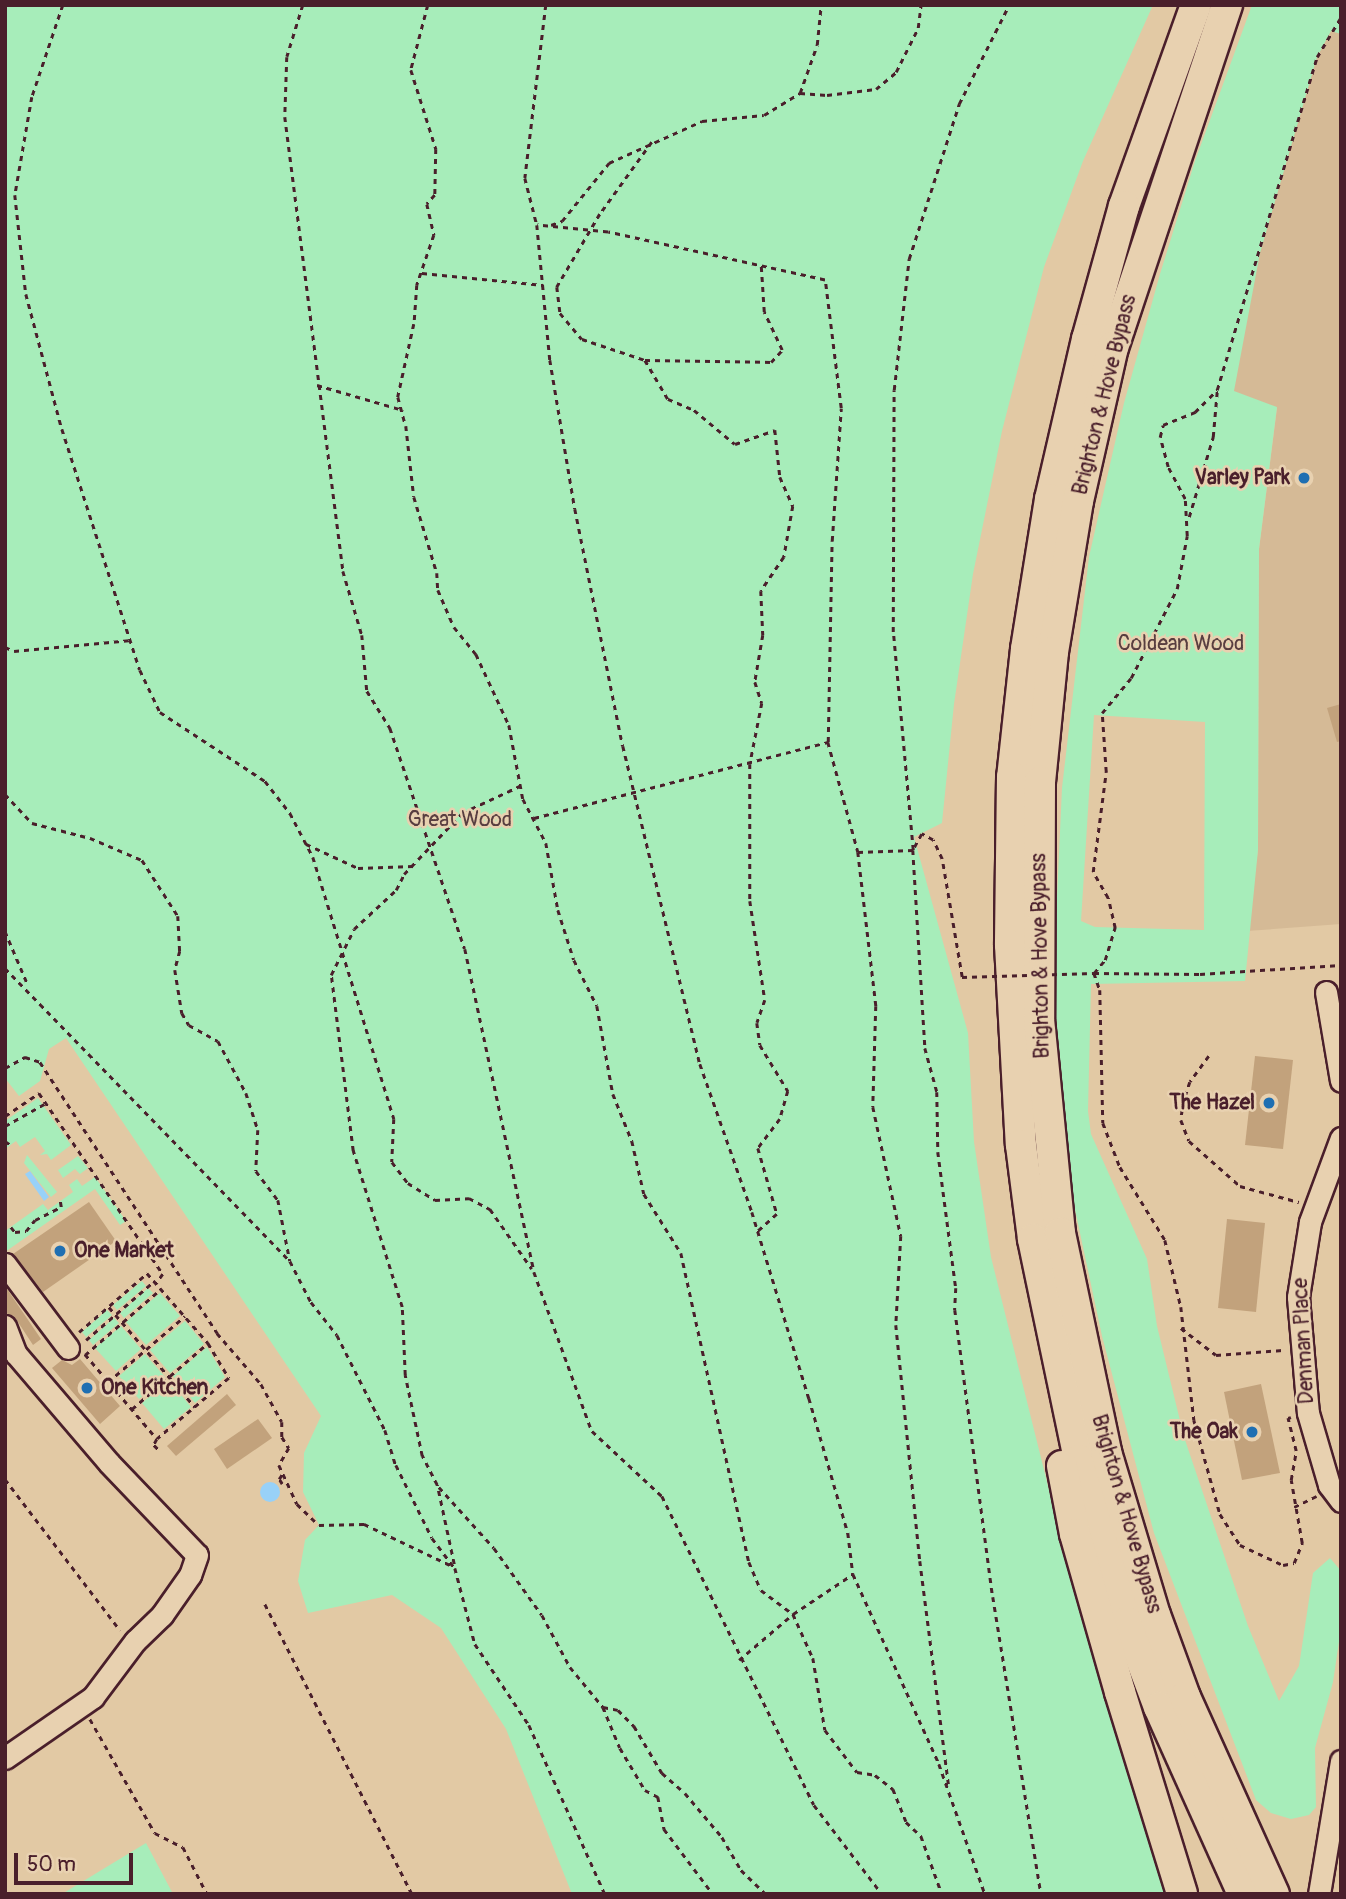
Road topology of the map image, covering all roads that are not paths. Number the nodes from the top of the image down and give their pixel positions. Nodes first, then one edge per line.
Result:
1 (1196, 5) edge
2 (1227, 5) edge
3 (1326, 992) dead end
4 (1341, 1081) edge
5 (1341, 1138) edge
6 (1033, 1239) junction
7 (5, 1264) edge
8 (5, 1326) edge
9 (76, 1351) road end
10 (1336, 1495) edge
11 (5, 1758) edge
12 (1341, 1761) edge
13 (1182, 1894) edge
14 (1243, 1894) edge
15 (1274, 1894) edge
16 (1319, 1894) edge

1 - 6 highway, Brighton & Hove Bypass
2 - 15 highway, Brighton & Hove Bypass
3 - 4 street
5 - 10 street, Denman Place
6 - 13 highway
6 - 14 highway, Brighton & Hove Bypass
7 - 9 street
8 - 11 street
12 - 16 street

